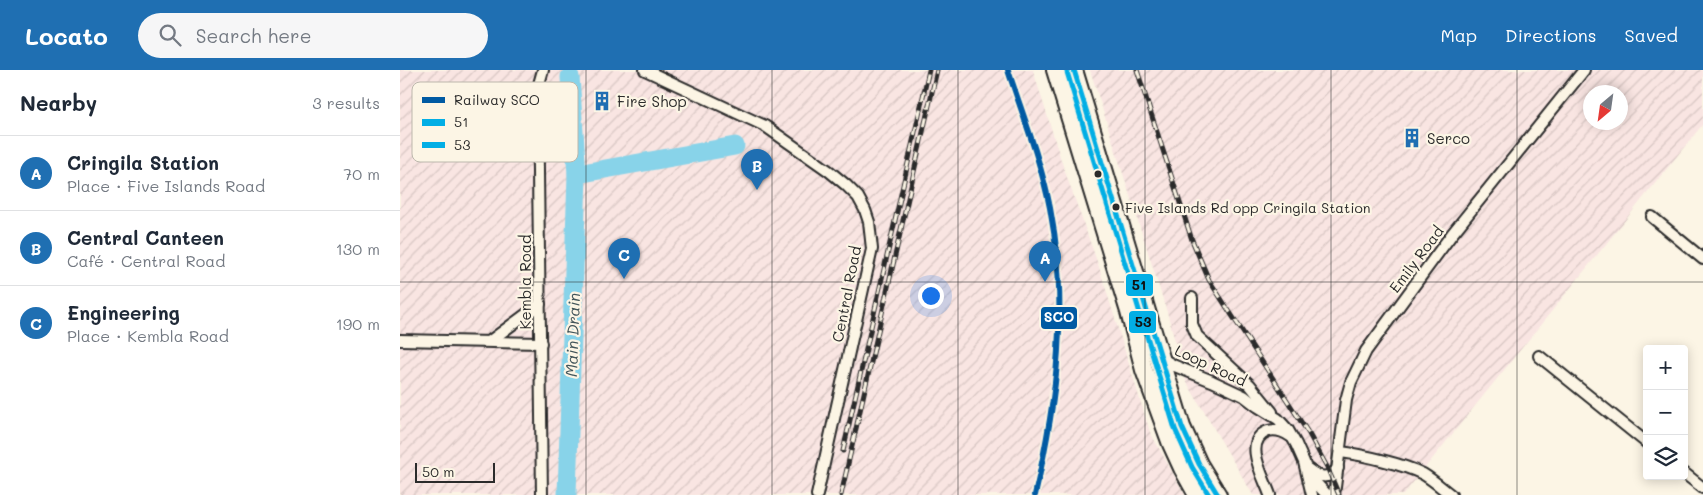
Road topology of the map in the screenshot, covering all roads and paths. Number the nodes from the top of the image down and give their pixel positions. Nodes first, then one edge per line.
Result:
1 (645, 70) edge
2 (1055, 70) edge
3 (1074, 70) edge
4 (1584, 70) edge
5 (538, 162) edge
6 (1652, 217) dead end
7 (1703, 259) edge
8 (1192, 298) dead end
9 (540, 304) junction
10 (400, 340) edge
11 (490, 342) junction
12 (541, 342) junction
13 (1539, 356) dead end
14 (1160, 358) junction
15 (1234, 370) junction
16 (1257, 406) junction
17 (1285, 426) junction
18 (1293, 438) junction
19 (1643, 440) edge
20 (1341, 452) junction
21 (1305, 464) junction
22 (1338, 466) junction
23 (1688, 476) edge
24 (1703, 488) edge
25 (542, 495) edge
26 (817, 495) edge
27 (1198, 495) edge
28 (1218, 495) edge
29 (1270, 495) edge
30 (1312, 495) edge
31 (1327, 495) edge
32 (1334, 495) edge
33 (1451, 495) edge

1 - 26 street, Central Road
2 - 27 main road
3 - 14 main road
4 - 20 street, Emily Road
5 - 9 street, Kembla Road
6 - 7 street
8 - 15 street
9 - 11 street
9 - 12 street, Kembla Road
10 - 11 street
11 - 12 street
12 - 25 street, Kembla Road
13 - 19 street
14 - 16 street, Loop Road
14 - 28 main road
15 - 16 street
15 - 17 street
16 - 17 street, Loop Road
17 - 18 street, Loop Road
18 - 21 street, Loop Road
18 - 29 street
20 - 22 street, Emily Road
20 - 33 street
21 - 22 street
21 - 30 street, Loop Road
21 - 31 street
22 - 32 street, Emily Road
23 - 24 street

